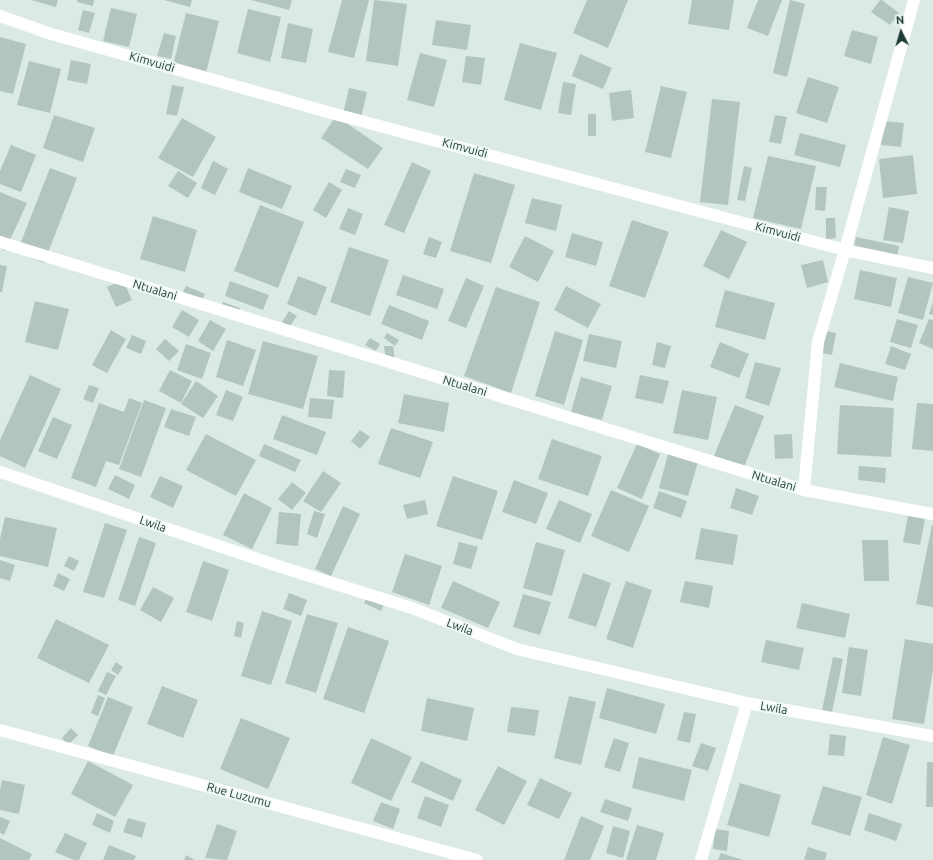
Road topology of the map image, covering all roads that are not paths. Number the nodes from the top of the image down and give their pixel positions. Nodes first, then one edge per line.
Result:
1 (914, 0) edge
2 (0, 16) edge
3 (0, 242) edge
4 (845, 250) junction
5 (933, 268) edge
6 (0, 472) edge
7 (804, 490) junction
8 (933, 514) edge
9 (747, 703) junction
10 (0, 730) edge
11 (933, 736) edge
12 (477, 860) edge
13 (700, 860) edge

1 - 4 street
2 - 4 street, Kimvuidi
3 - 7 street, Ntualani
4 - 5 street, Kimvuidi
4 - 7 street
6 - 9 street, Lwila
7 - 8 street, Ntualani
9 - 11 street, Lwila
9 - 13 street
10 - 12 street, Rue Luzumu

